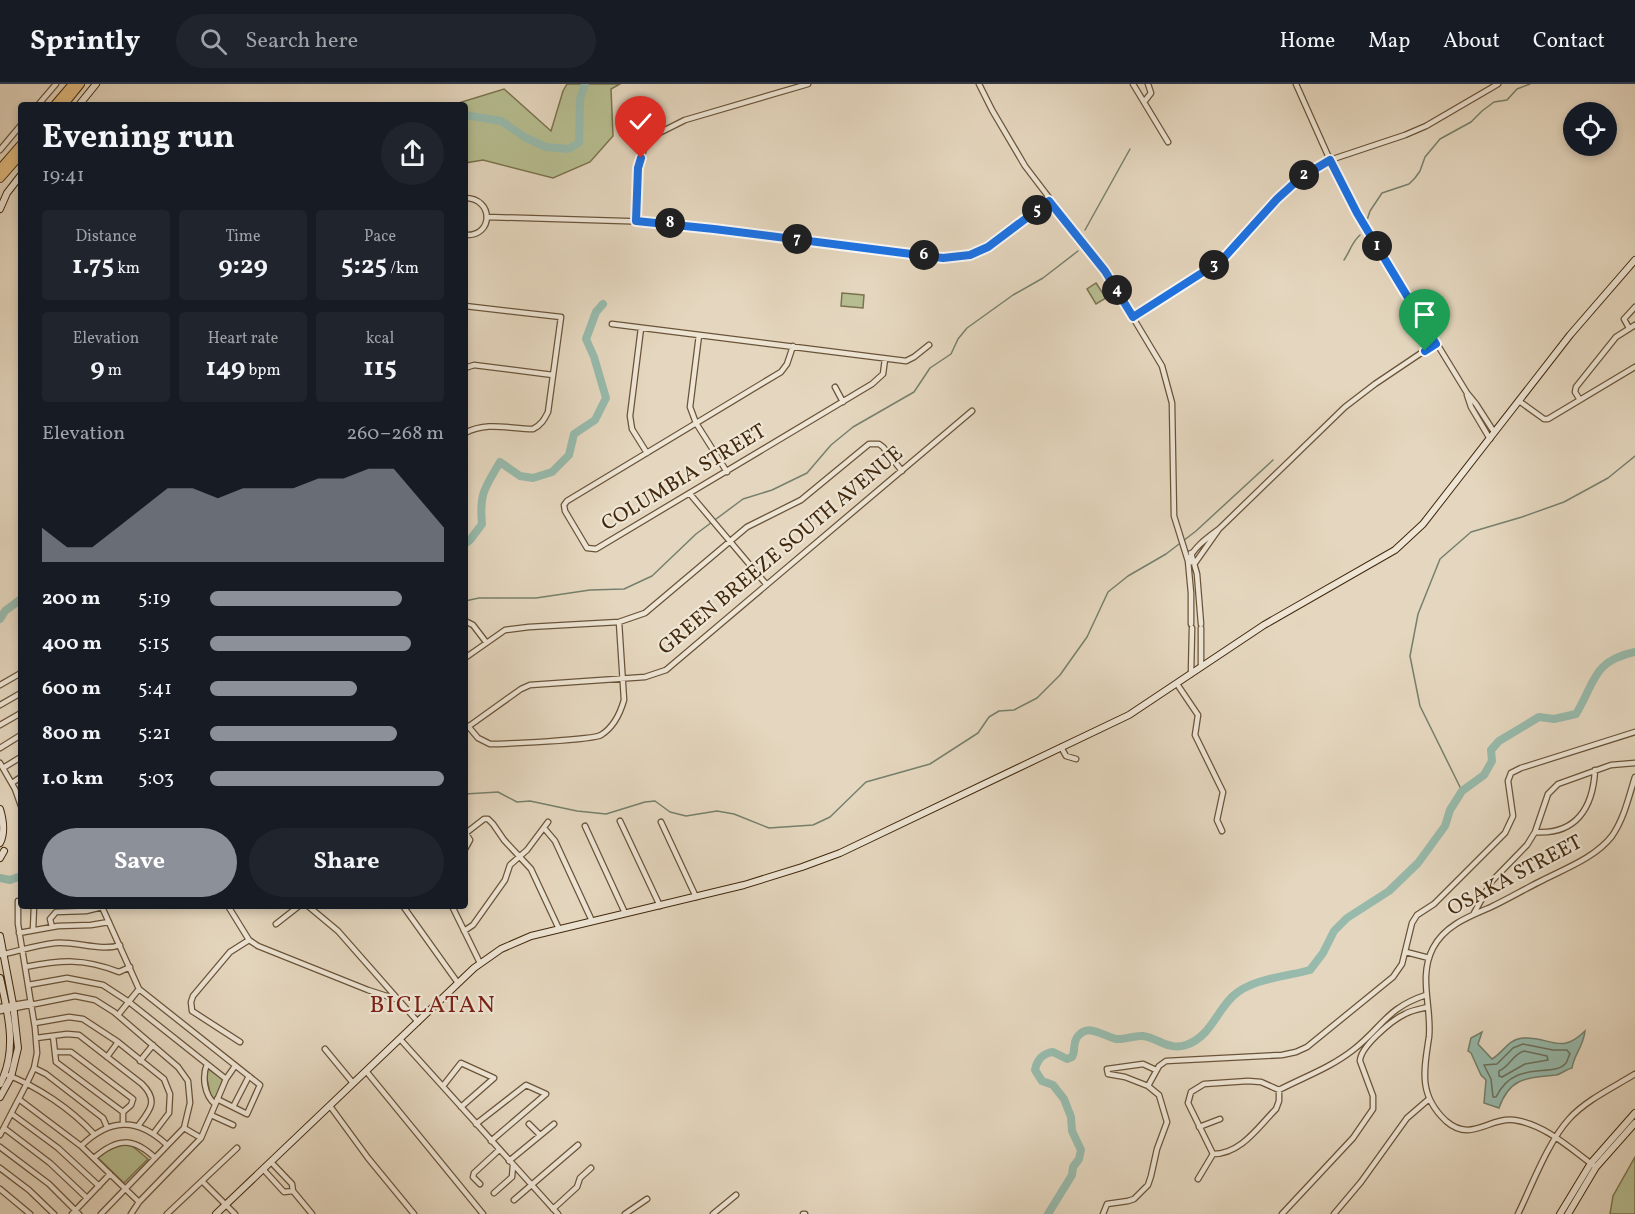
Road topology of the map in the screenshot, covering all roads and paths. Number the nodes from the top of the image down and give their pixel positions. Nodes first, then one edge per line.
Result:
1 (56, 84) edge
2 (73, 84) edge
3 (81, 84) edge
4 (96, 84) edge
5 (807, 84) edge
6 (979, 84) edge
7 (1134, 84) edge
8 (1149, 84) edge
9 (1296, 84) edge
10 (1498, 84) edge
11 (41, 102) edge
12 (58, 102) edge
13 (66, 102) edge
14 (81, 102) edge
15 (1144, 102) junction
16 (18, 129) edge
17 (1168, 142) dead end
18 (18, 148) edge
19 (0, 150) edge
20 (18, 157) edge
21 (1330, 160) junction
22 (0, 169) edge
23 (0, 178) edge
24 (18, 179) edge
25 (468, 199) edge
26 (1049, 201) junction
27 (0, 209) edge
28 (487, 217) junction
29 (636, 221) junction
30 (468, 235) edge
31 (1635, 260) edge
32 (468, 306) edge
33 (1635, 307) edge
34 (1133, 317) junction
35 (612, 324) dead end
36 (1635, 325) edge
37 (641, 328) junction
38 (1629, 328) junction
39 (699, 335) junction
40 (1436, 344) junction
41 (929, 345) dead end
42 (794, 346) junction
43 (885, 359) junction
44 (468, 367) edge
45 (1635, 367) edge
46 (553, 375) junction
47 (835, 387) dead end
48 (1581, 400) junction
49 (1519, 401) junction
50 (843, 402) junction
51 (972, 411) dead end
52 (696, 423) junction
53 (468, 432) edge
54 (1492, 435) junction
55 (647, 453) junction
56 (902, 471) junction
57 (727, 472) junction
58 (690, 494) junction
59 (1219, 529) junction
60 (730, 542) junction
61 (1185, 547) junction
62 (1191, 553) junction
63 (1188, 561) junction
64 (1195, 563) junction
65 (766, 585) junction
66 (619, 622) junction
67 (468, 623) edge
68 (1201, 628) junction
69 (1192, 629) junction
70 (486, 642) junction
71 (468, 656) edge
72 (1202, 667) junction
73 (1191, 674) junction
74 (18, 675) edge
75 (622, 679) junction
76 (1177, 684) junction
77 (0, 685) edge
78 (18, 695) edge
79 (0, 705) edge
80 (18, 715) edge
81 (0, 725) edge
82 (468, 726) edge
83 (468, 729) edge
84 (1635, 732) edge
85 (18, 737) edge
86 (1061, 747) junction
87 (0, 748) edge
88 (18, 758) edge
89 (1076, 759) dead end
90 (1635, 763) edge
91 (2, 765) edge
92 (1595, 770) junction
93 (1635, 777) edge
94 (18, 779) edge
95 (12, 783) junction
96 (18, 798) edge
97 (0, 809) edge
98 (620, 821) dead end
99 (548, 822) dead end
100 (661, 822) dead end
101 (585, 826) dead end
102 (544, 828) junction
103 (468, 830) edge
104 (1222, 831) dead end
105 (1534, 832) junction
106 (1, 841) edge
107 (520, 857) junction
108 (1, 858) edge
109 (696, 897) junction
110 (660, 906) junction
111 (18, 909) edge
112 (34, 909) edge
113 (94, 909) edge
114 (103, 909) edge
115 (230, 909) edge
116 (296, 909) edge
117 (311, 909) edge
118 (405, 909) edge
119 (453, 909) edge
120 (625, 913) junction
121 (1474, 913) junction
122 (109, 921) junction
123 (592, 921) junction
124 (276, 924) dead end
125 (52, 927) junction
126 (559, 929) junction
127 (33, 930) junction
128 (464, 931) junction
129 (19, 933) junction
130 (0, 936) edge
131 (249, 940) junction
132 (120, 945) junction
133 (22, 949) junction
134 (1406, 952) junction
135 (2, 955) edge
136 (1429, 958) junction
137 (480, 963) junction
138 (25, 967) junction
139 (130, 967) junction
140 (0, 978) edge
141 (458, 983) junction
142 (28, 985) junction
143 (139, 989) junction
144 (1426, 995) junction
145 (399, 1000) junction
146 (129, 1002) junction
147 (30, 1004) junction
148 (1428, 1007) junction
149 (6, 1008) edge
150 (118, 1015) junction
151 (418, 1022) junction
152 (34, 1023) junction
153 (53, 1036) junction
154 (36, 1038) junction
155 (400, 1039) junction
156 (118, 1042) junction
157 (240, 1042) dead end
158 (153, 1045) junction
159 (325, 1049) dead end
160 (56, 1052) junction
161 (107, 1057) junction
162 (140, 1061) junction
163 (207, 1064) junction
164 (235, 1065) junction
165 (34, 1068) junction
166 (1156, 1070) junction
167 (366, 1071) junction
168 (1635, 1074) edge
169 (8, 1076) junction
170 (249, 1076) junction
171 (226, 1080) junction
172 (27, 1083) junction
173 (353, 1083) junction
174 (0, 1084) edge
175 (443, 1086) junction
176 (1148, 1086) junction
177 (1279, 1090) junction
178 (0, 1097) edge
179 (1429, 1099) junction
180 (20, 1100) junction
181 (216, 1101) junction
182 (330, 1106) junction
183 (233, 1107) junction
184 (461, 1107) junction
185 (123, 1112) junction
186 (1635, 1113) edge
187 (12, 1114) junction
188 (211, 1115) junction
189 (1220, 1119) dead end
190 (1635, 1123) edge
191 (123, 1124) junction
192 (476, 1124) junction
193 (529, 1124) dead end
194 (554, 1124) dead end
195 (233, 1125) dead end
196 (107, 1126) junction
197 (138, 1126) junction
198 (1199, 1127) junction
199 (4, 1128) junction
200 (184, 1128) junction
201 (94, 1134) junction
202 (153, 1134) junction
203 (0, 1135) edge
204 (540, 1136) junction
205 (201, 1138) junction
206 (1556, 1138) junction
207 (491, 1141) junction
208 (167, 1145) junction
209 (578, 1145) dead end
210 (81, 1146) junction
211 (0, 1147) edge
212 (237, 1148) dead end
213 (499, 1150) junction
214 (1213, 1154) junction
215 (94, 1158) junction
216 (156, 1158) junction
217 (271, 1162) junction
218 (511, 1163) junction
219 (1593, 1165) junction
220 (0, 1168) edge
221 (591, 1168) dead end
222 (263, 1169) junction
223 (110, 1174) junction
224 (1198, 1179) dead end
225 (202, 1181) junction
226 (480, 1184) dead end
227 (99, 1186) junction
228 (532, 1186) junction
229 (126, 1188) junction
230 (0, 1189) edge
231 (293, 1191) junction
232 (494, 1193) dead end
233 (736, 1195) dead end
234 (87, 1198) junction
235 (647, 1199) dead end
236 (514, 1200) dead end
237 (140, 1202) junction
238 (225, 1205) junction
239 (553, 1209) junction
240 (76, 1213) edge
241 (30, 1214) edge
242 (54, 1214) edge
243 (101, 1214) edge
244 (131, 1214) edge
245 (167, 1214) edge
246 (216, 1214) edge
247 (235, 1214) edge
248 (312, 1214) edge
249 (414, 1214) edge
250 (483, 1214) edge
251 (558, 1214) edge
252 (625, 1214) edge
253 (713, 1214) edge
254 (1103, 1214) edge
255 (1282, 1214) edge
256 (1334, 1214) edge
257 (1518, 1214) edge
258 (1560, 1214) edge
259 (1568, 1214) edge

1 - 11 street
2 - 12 highway
3 - 13 highway
4 - 14 main road
5 - 29 street
6 - 26 street
7 - 15 street
8 - 15 street
9 - 21 street
10 - 21 street
15 - 17 street
16 - 19 street
18 - 22 highway
20 - 23 highway
21 - 34 street
21 - 40 street
24 - 27 main road
25 - 28 street
26 - 29 street
26 - 34 street
28 - 29 street
28 - 30 street
31 - 49 main road
32 - 46 street
33 - 38 street
34 - 61 street
35 - 37 street
36 - 38 street
37 - 39 street
37 - 55 street
38 - 48 street
39 - 42 street
39 - 52 street
40 - 54 street
40 - 59 street
41 - 43 street
42 - 43 street
42 - 52 street, COLUMBIA STREET
43 - 50 street, COLUMBIA STREET
44 - 46 street
45 - 48 street
46 - 53 street
47 - 50 street
48 - 49 street
49 - 54 main road
50 - 57 street, COLUMBIA STREET
51 - 56 street, GREEN BREEZE SOUTH AVENUE
52 - 55 street, COLUMBIA STREET
52 - 57 street
54 - 72 main road
55 - 58 street, COLUMBIA STREET
56 - 60 street
56 - 65 street, GREEN BREEZE SOUTH AVENUE
57 - 58 street, COLUMBIA STREET
58 - 60 street
59 - 62 street
59 - 64 street
60 - 65 street
60 - 66 street
61 - 62 street
61 - 63 street
62 - 63 street
62 - 64 street
63 - 64 street
63 - 69 street
64 - 68 street
65 - 75 street, GREEN BREEZE SOUTH AVENUE
66 - 70 street
66 - 75 street
67 - 70 street
68 - 69 street
68 - 72 street
69 - 73 street
70 - 71 street
72 - 73 main road
73 - 76 main road
74 - 77 street
75 - 82 street, GREEN BREEZE SOUTH AVENUE
75 - 83 street
76 - 86 main road
76 - 104 street
78 - 79 street
80 - 81 street
84 - 134 street
85 - 87 street
86 - 89 street
86 - 109 main road
88 - 91 street
90 - 92 street
91 - 95 street
92 - 105 street
92 - 105 street
93 - 121 street, OSAKA STREET
94 - 95 street
95 - 96 street
97 - 106 main road
98 - 110 street
99 - 102 street
100 - 109 street
101 - 120 street
102 - 107 street
102 - 123 street
103 - 107 street
105 - 121 street
106 - 108 street
107 - 126 street
107 - 128 street
109 - 110 main road
110 - 120 main road
111 - 129 street
112 - 127 street
113 - 125 street
114 - 122 street
115 - 131 street
116 - 124 street
117 - 145 street
118 - 141 street
119 - 128 street
120 - 123 main road
121 - 136 street, OSAKA STREET
122 - 125 street
122 - 132 street
123 - 126 main road
125 - 127 street
126 - 137 main road
127 - 129 street
128 - 137 street
129 - 133 street
130 - 135 main road
131 - 145 street
131 - 157 street
132 - 133 street
132 - 139 street
133 - 135 street
133 - 138 street
134 - 136 street
134 - 166 street
135 - 149 main road
136 - 144 street, OSAKA STREET
137 - 141 main road
138 - 139 street
138 - 142 street
139 - 143 street
140 - 149 main road
141 - 151 main road
142 - 146 street
142 - 147 street
143 - 146 street
143 - 164 street
144 - 148 street, OSAKA STREET
144 - 177 street
145 - 151 street
146 - 150 street
146 - 163 street
147 - 149 street
147 - 150 street
147 - 152 street
148 - 179 street, OSAKA STREET
148 - 255 street
149 - 169 main road
150 - 158 street
151 - 155 main road
152 - 154 street
152 - 156 street
153 - 154 street
153 - 160 street
153 - 161 street
154 - 165 street
155 - 167 main road
155 - 175 street
156 - 161 street
156 - 162 street
158 - 162 street
158 - 200 street
159 - 173 street
160 - 185 street
160 - 185 street
161 - 197 street
162 - 202 street
163 - 171 street
163 - 181 street
164 - 170 street
164 - 171 street
165 - 172 street
165 - 196 street
166 - 176 street
166 - 176 street
167 - 173 main road
167 - 250 street
168 - 206 street
169 - 172 street
169 - 174 main road
169 - 178 main road
170 - 183 street
170 - 183 street
171 - 181 street
172 - 180 street
172 - 201 street
173 - 182 main road
175 - 184 street
175 - 184 street
176 - 254 street
177 - 198 street
177 - 214 street
179 - 206 street
179 - 256 street
180 - 187 street
180 - 210 street
181 - 183 street
181 - 188 street
182 - 217 main road
182 - 249 street
184 - 192 street
185 - 191 street
186 - 219 main road
187 - 199 street
187 - 227 street
188 - 195 street
188 - 205 street
189 - 198 street
190 - 219 main road
191 - 196 street
191 - 197 street
192 - 207 street
192 - 207 street
193 - 204 street
194 - 204 street
196 - 201 street
197 - 202 street
198 - 214 street
199 - 203 street
199 - 234 street
200 - 205 street
200 - 208 street
201 - 210 street
202 - 208 street
204 - 218 street
205 - 237 street
206 - 219 street
206 - 257 street
207 - 213 street
208 - 216 street
209 - 228 street
210 - 215 street
211 - 240 street
212 - 225 street
213 - 218 street
213 - 226 street
214 - 224 street
215 - 216 street
215 - 223 street
216 - 229 street
217 - 222 main road
217 - 231 street
218 - 228 street
218 - 232 street
219 - 258 main road
219 - 259 main road
220 - 242 street
221 - 239 street
222 - 231 street
222 - 238 main road
223 - 227 street
223 - 229 street
225 - 238 street
225 - 245 street
227 - 234 street
228 - 236 street
228 - 239 street
229 - 237 street
229 - 243 street
230 - 241 street
231 - 248 street
233 - 253 street
234 - 240 street
235 - 252 street
237 - 244 street
238 - 246 main road
238 - 247 street
239 - 251 street

